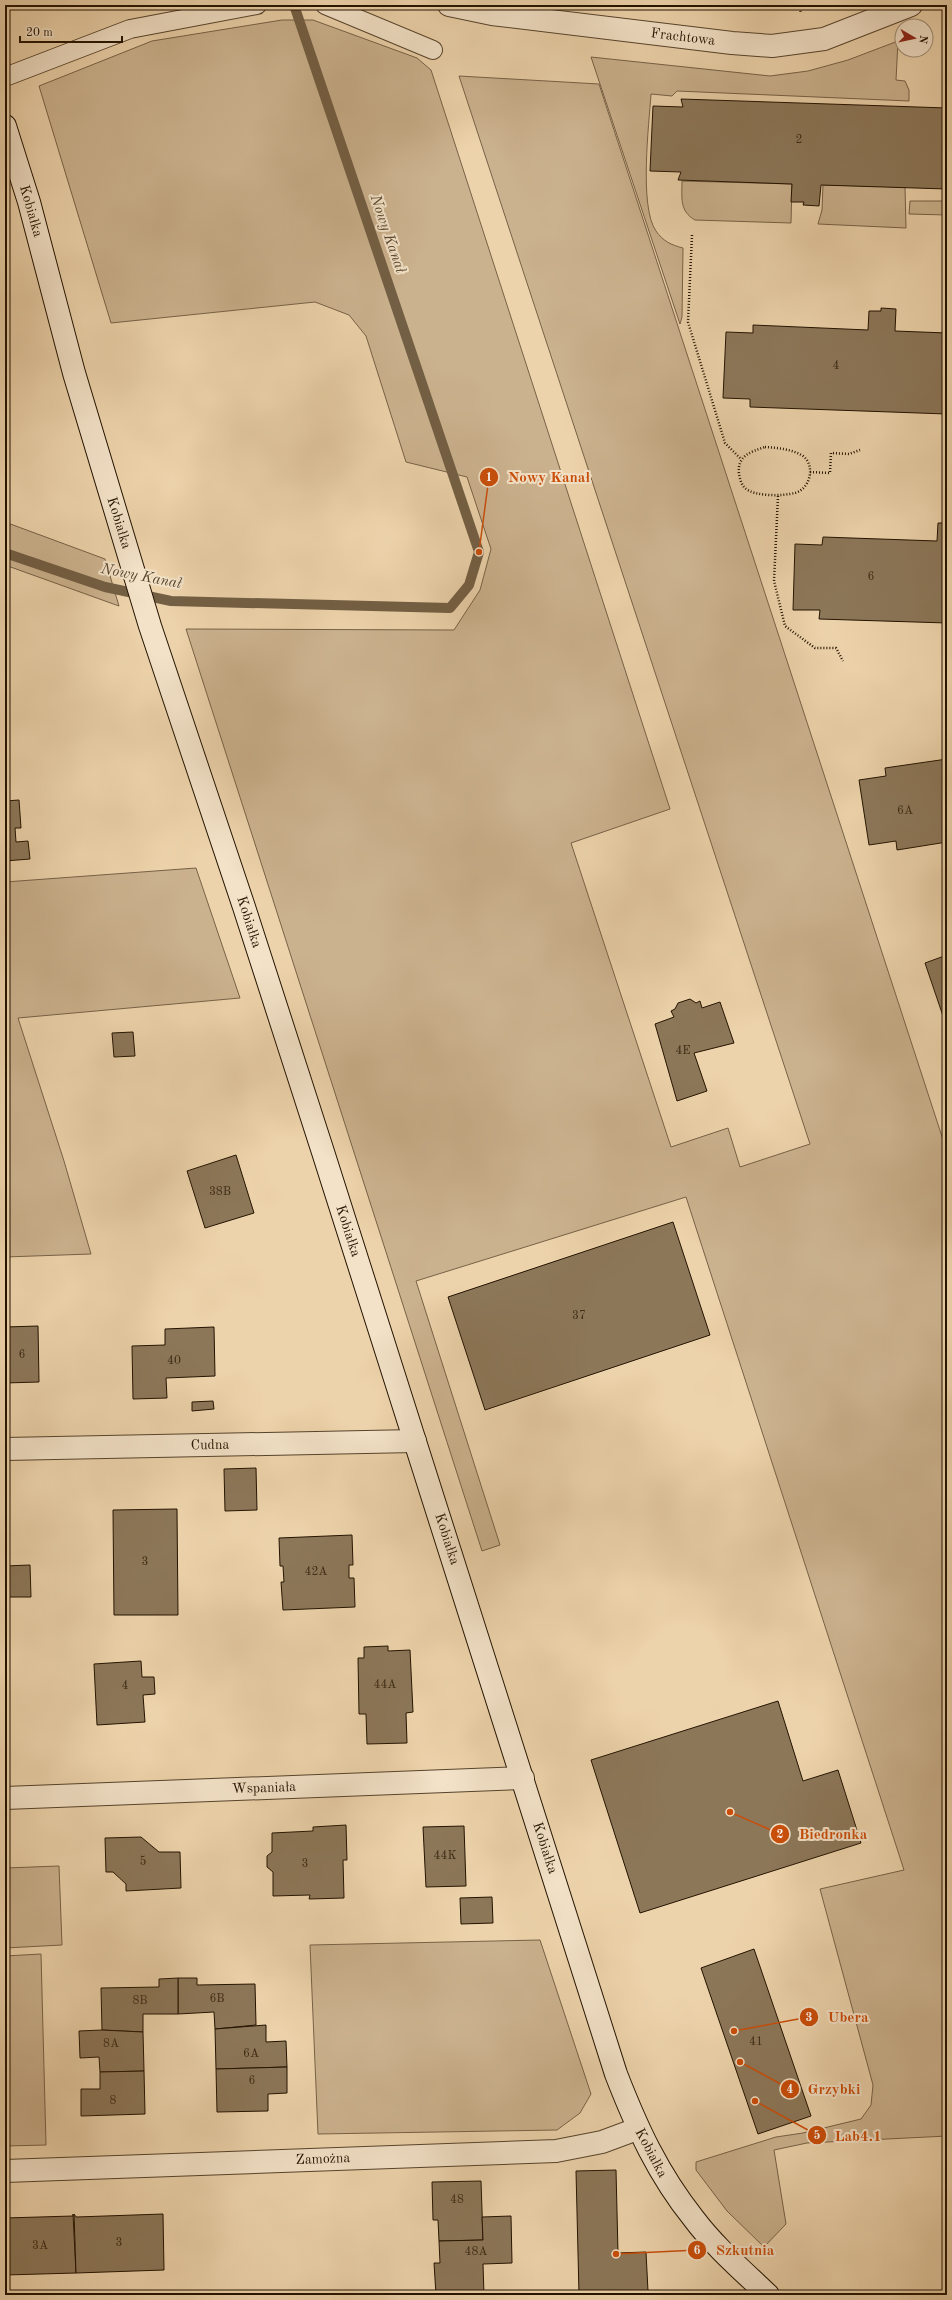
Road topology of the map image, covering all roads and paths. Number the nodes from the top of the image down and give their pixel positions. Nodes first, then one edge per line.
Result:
1 (257, 5) edge
2 (325, 5) edge
3 (449, 5) edge
4 (911, 5) edge
5 (433, 50) dead end
6 (5, 77) edge
7 (5, 126) edge
8 (692, 235) dead end
9 (860, 450) dead end
10 (741, 459) junction
11 (810, 472) junction
12 (778, 496) junction
13 (843, 660) dead end
14 (415, 1441) junction
15 (5, 1449) edge
16 (523, 1778) junction
17 (5, 1798) edge
18 (637, 2128) junction
19 (5, 2171) edge
20 (768, 2295) edge

1 - 6 lane
2 - 5 lane
3 - 4 street, Frachtowa
7 - 14 street, Kobiałka
8 - 10 path
9 - 11 path
10 - 11 path
10 - 12 path
11 - 12 path
12 - 13 path
14 - 15 street, Cudna
14 - 16 street, Kobiałka
16 - 17 street, Wspaniała
16 - 18 street, Kobiałka
18 - 19 street, Zamożna
18 - 20 street, Kobiałka

